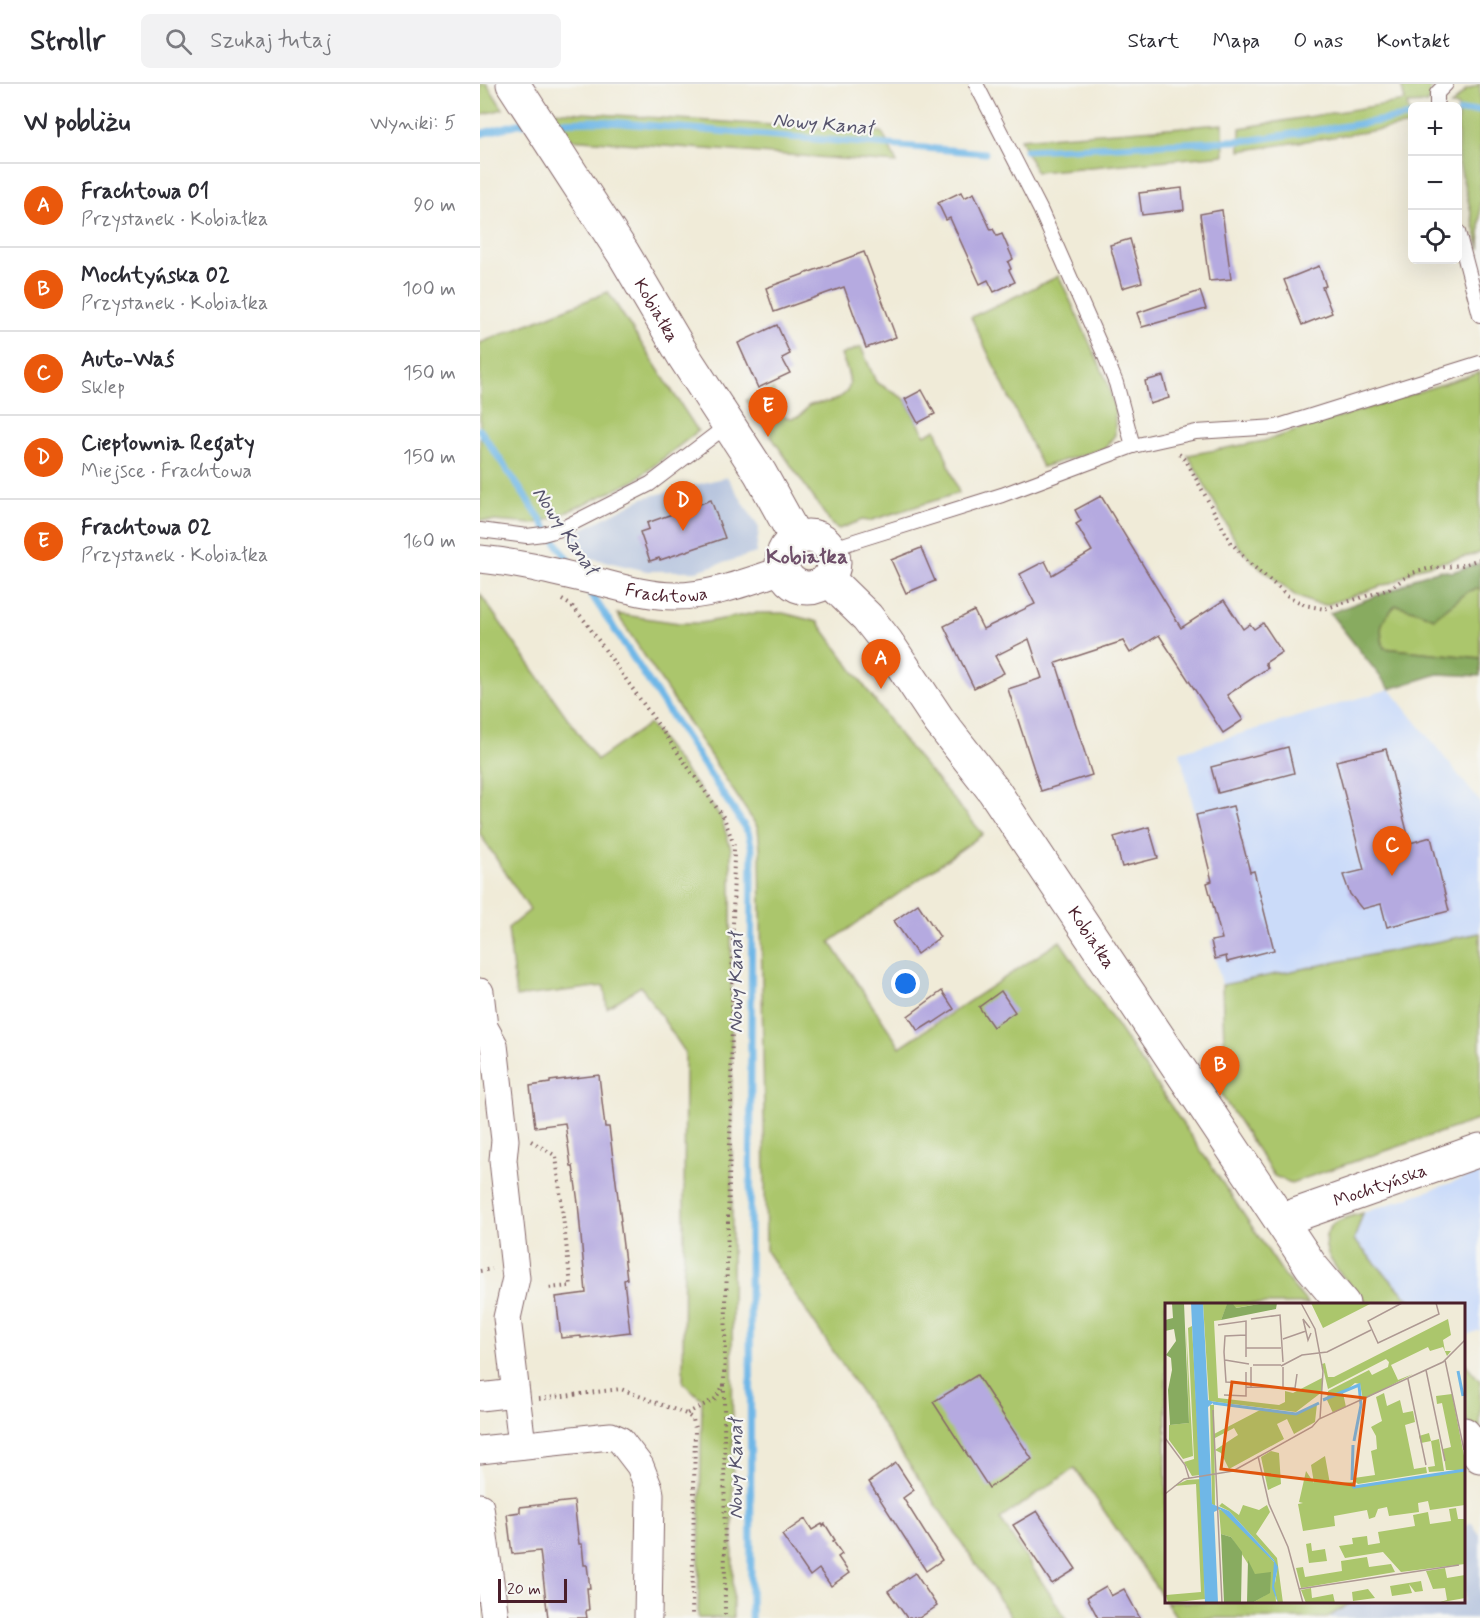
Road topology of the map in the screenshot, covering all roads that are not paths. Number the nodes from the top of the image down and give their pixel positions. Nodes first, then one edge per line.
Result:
1 (976, 84) edge
2 (1446, 84) edge
3 (520, 94) edge
4 (1437, 102) edge
5 (1462, 247) edge
6 (1480, 315) edge
7 (1480, 363) edge
8 (729, 424) junction
9 (1133, 446) junction
10 (480, 530) edge
11 (796, 538) junction
12 (480, 559) edge
13 (830, 564) junction
14 (783, 570) junction
15 (480, 992) edge
16 (482, 1028) edge
17 (1480, 1150) edge
18 (1281, 1220) junction
19 (1341, 1303) edge
20 (515, 1393) junction
21 (480, 1397) edge
22 (1465, 1435) edge
23 (522, 1445) junction
24 (480, 1450) edge
25 (1480, 1456) edge
26 (480, 1507) edge
27 (495, 1618) edge
28 (648, 1618) edge

1 - 9 lane
2 - 4 lane
3 - 8 street, Kobiałka
5 - 6 lane
7 - 9 lane
8 - 10 lane
8 - 11 street, Kobiałka
9 - 13 lane
11 - 13 street
11 - 14 street
12 - 14 street, Frachtowa
13 - 14 street
13 - 18 street, Kobiałka
15 - 16 street
16 - 20 street
17 - 18 street, Mochtyńska
18 - 19 street, Kobiałka
20 - 21 street
20 - 23 street
22 - 25 street
23 - 24 street
23 - 28 street
26 - 27 street

